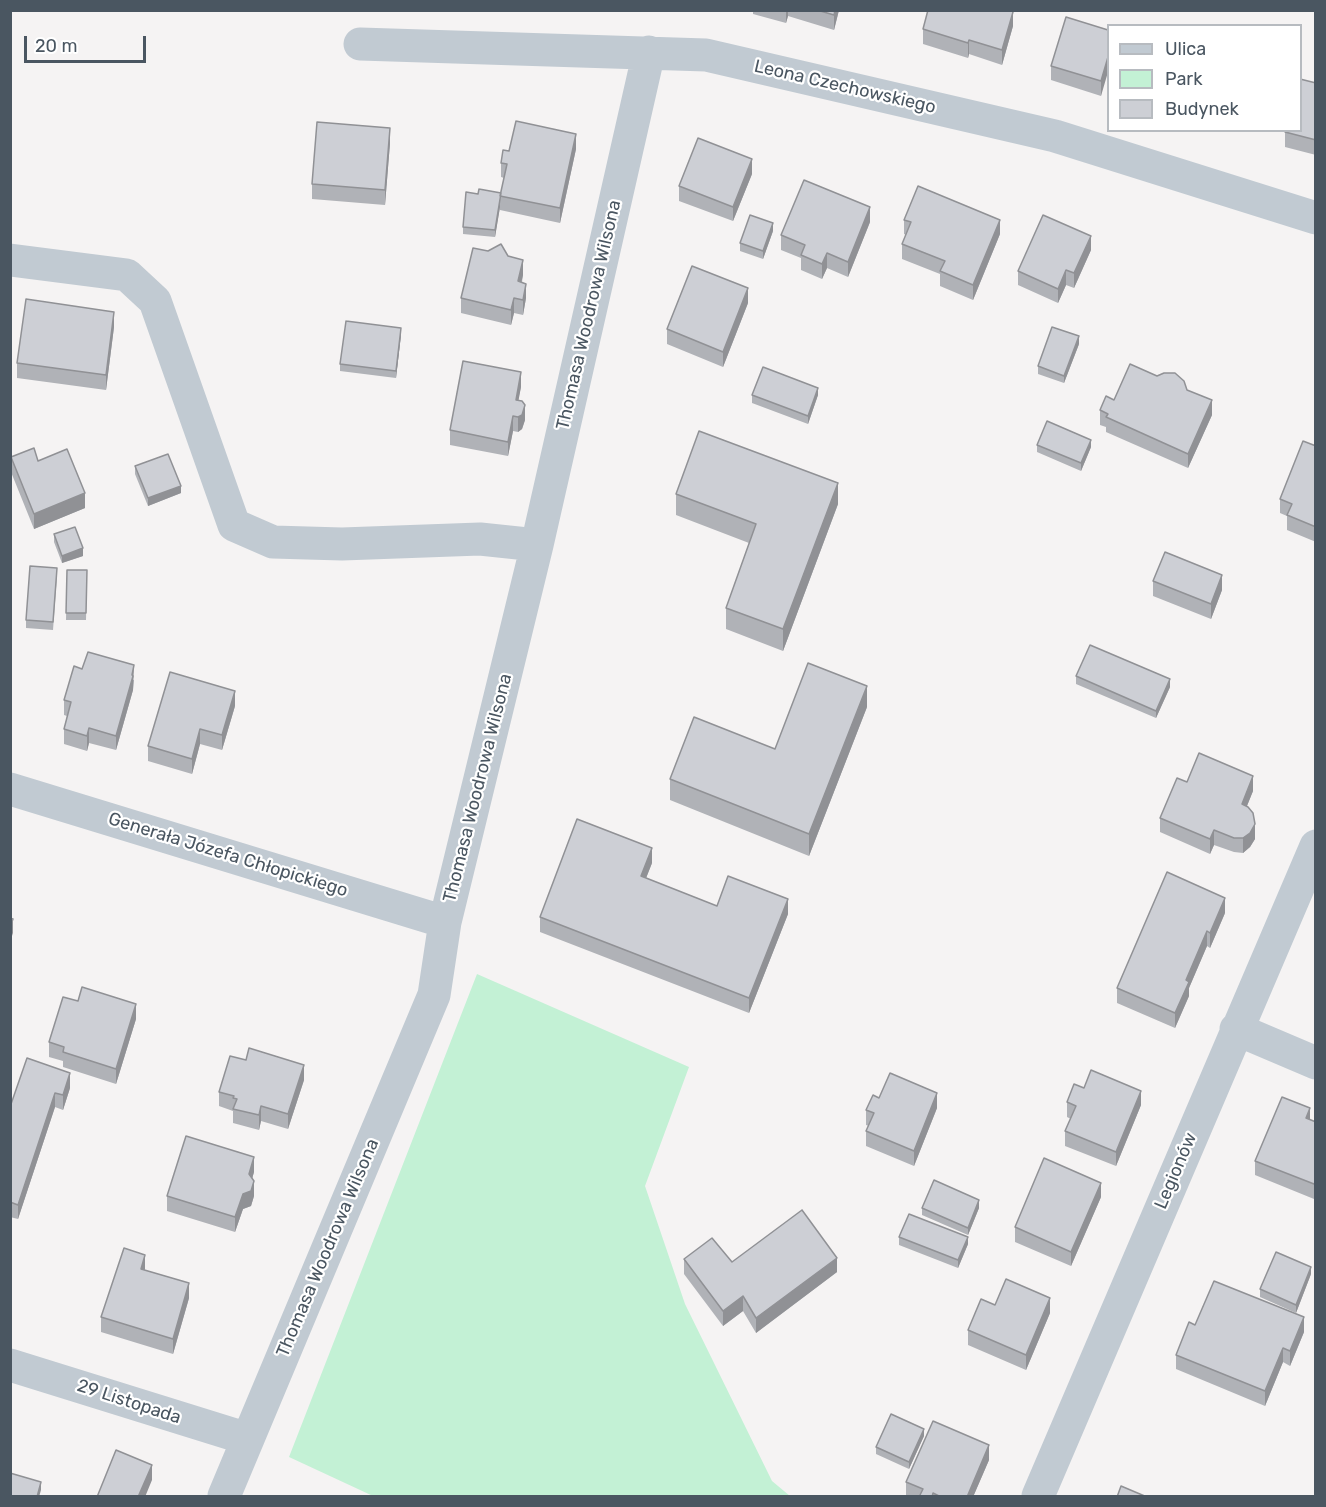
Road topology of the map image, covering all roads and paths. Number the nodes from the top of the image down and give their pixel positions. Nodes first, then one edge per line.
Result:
1 (360, 44) dead end
2 (649, 52) junction
3 (1316, 218) edge
4 (10, 260) edge
5 (537, 545) junction
6 (10, 789) edge
7 (1316, 846) edge
8 (445, 922) junction
9 (1236, 1029) junction
10 (1316, 1063) edge
11 (10, 1365) edge
12 (248, 1439) junction
13 (224, 1497) edge
14 (1038, 1497) edge

1 - 2 street, Leona Czechowskiego
2 - 3 street, Leona Czechowskiego
2 - 5 street, Thomasa Woodrowa Wilsona
4 - 5 street
5 - 8 street, Thomasa Woodrowa Wilsona
6 - 8 street, Generała Józefa Chłopickiego
7 - 9 street, Legionów
8 - 12 street, Thomasa Woodrowa Wilsona
9 - 10 street
9 - 14 street, Legionów
11 - 12 street, 29 Listopada
12 - 13 street, Thomasa Woodrowa Wilsona

